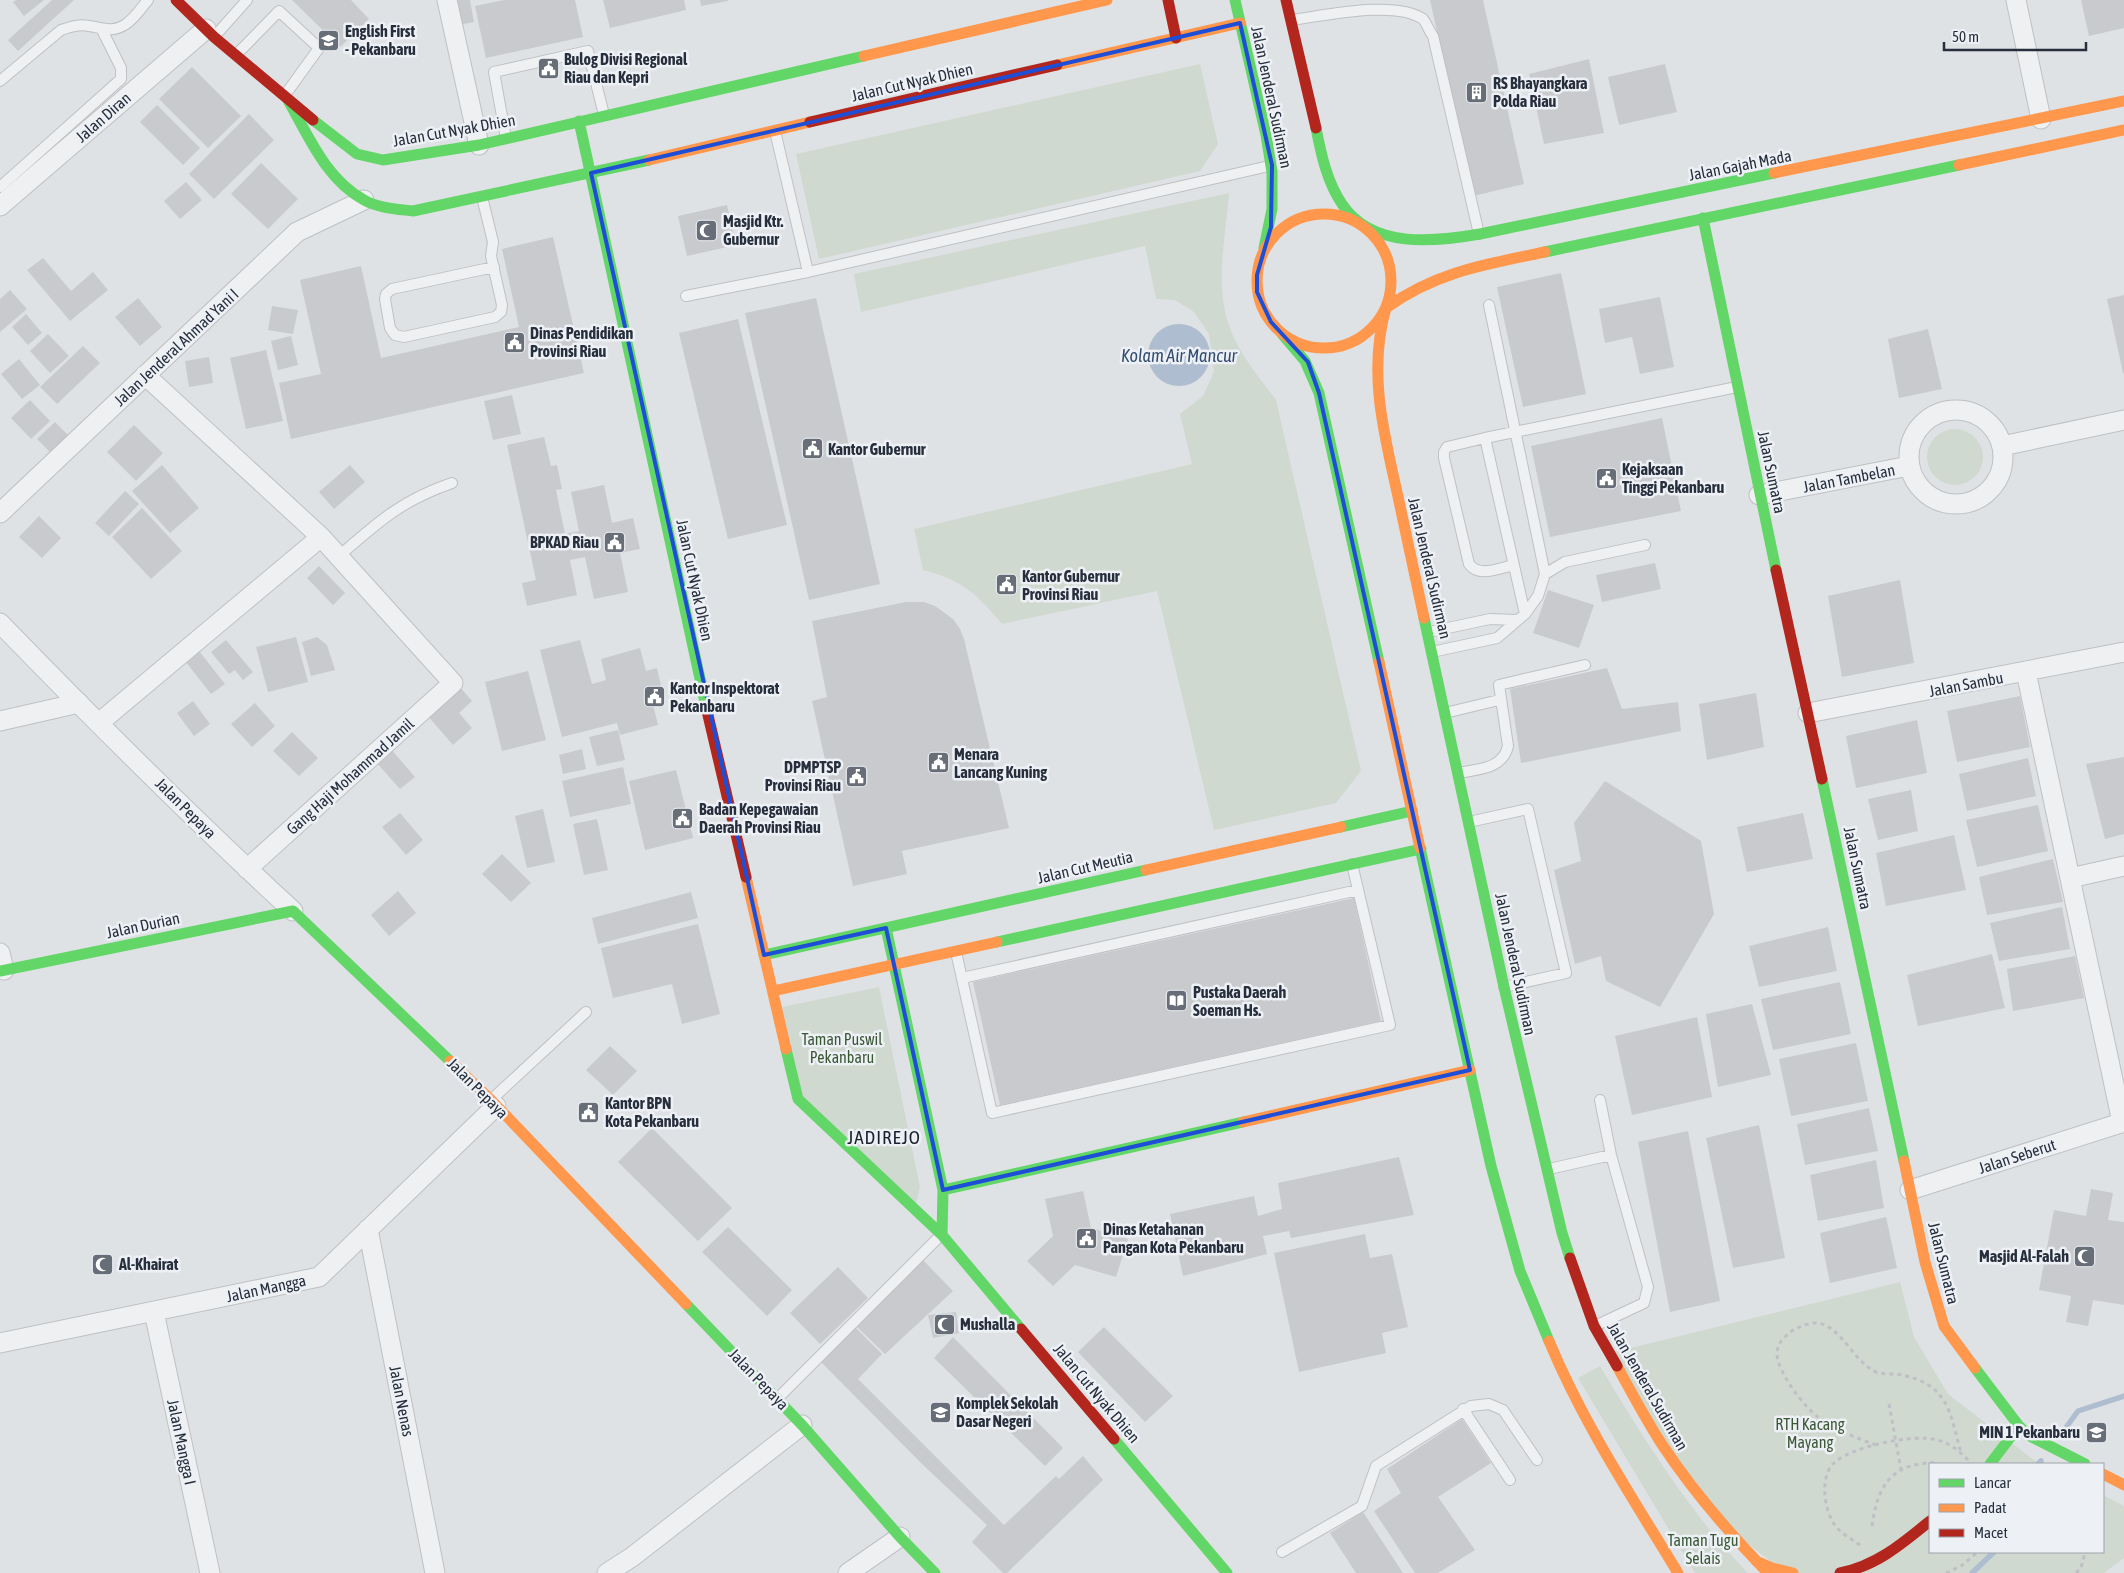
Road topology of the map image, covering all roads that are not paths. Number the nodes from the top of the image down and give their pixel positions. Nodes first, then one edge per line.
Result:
1 (148, 0) edge
2 (176, 0) edge
3 (247, 0) edge
4 (447, 0) edge
5 (1108, 0) edge
6 (1168, 0) edge
7 (1235, 0) edge
8 (1286, 0) edge
9 (2016, 0) edge
10 (1291, 20) junction
11 (1240, 23) junction
12 (102, 30) junction
13 (210, 33) junction
14 (1176, 38) junction
15 (236, 55) junction
16 (0, 81) edge
17 (287, 99) junction
18 (2124, 101) edge
19 (604, 115) junction
20 (579, 121) junction
21 (2124, 130) edge
22 (775, 131) junction
23 (2044, 132) junction
24 (506, 138) junction
25 (479, 145) junction
26 (1272, 165) junction
27 (591, 174) junction
28 (1802, 183) junction
29 (0, 187) edge
30 (482, 197) junction
31 (364, 200) junction
32 (0, 206) edge
33 (1703, 218) junction
34 (1362, 226) junction
35 (1480, 234) junction
36 (1260, 259) junction
37 (494, 267) junction
38 (808, 272) junction
39 (686, 296) dead end
40 (1488, 305) dead end
41 (1386, 308) junction
42 (1282, 334) junction
43 (145, 375) junction
44 (1738, 386) junction
45 (2124, 420) edge
46 (1516, 432) junction
47 (1485, 438) junction
48 (2002, 446) junction
49 (1909, 466) junction
50 (452, 483) dead end
51 (1759, 495) junction
52 (0, 513) edge
53 (321, 537) junction
54 (1645, 545) dead end
55 (339, 556) junction
56 (1514, 565) junction
57 (1545, 574) junction
58 (1521, 617) junction
59 (0, 623) edge
60 (1428, 632) junction
61 (1432, 652) junction
62 (2124, 652) edge
63 (1585, 665) dead end
64 (2026, 672) junction
65 (1499, 700) junction
66 (78, 703) junction
67 (1445, 713) junction
68 (1808, 713) junction
69 (0, 722) edge
70 (100, 722) junction
71 (1458, 773) junction
72 (1412, 811) junction
73 (1468, 822) junction
74 (1421, 849) junction
75 (1352, 864) junction
76 (2124, 866) edge
77 (247, 868) junction
78 (2070, 878) junction
79 (1358, 890) junction
80 (293, 910) junction
81 (886, 928) junction
82 (956, 951) junction
83 (764, 954) junction
84 (1, 965) edge
85 (894, 965) junction
86 (962, 978) junction
87 (1504, 987) junction
88 (773, 991) junction
89 (586, 1012) dead end
90 (1470, 1070) junction
91 (1600, 1100) dead end
92 (494, 1103) junction
93 (2123, 1122) edge
94 (1611, 1155) junction
95 (1546, 1170) junction
96 (943, 1190) junction
97 (1910, 1190) junction
98 (368, 1229) junction
99 (942, 1235) junction
100 (154, 1312) junction
101 (1594, 1326) junction
102 (0, 1344) edge
103 (777, 1398) junction
104 (1464, 1409) junction
105 (802, 1424) junction
106 (2019, 1426) junction
107 (1538, 1460) dead end
108 (1991, 1463) edge
109 (2083, 1463) edge
110 (2104, 1475) edge
111 (1510, 1480) dead end
112 (2124, 1485) edge
113 (1929, 1522) edge
114 (900, 1537) junction
115 (1282, 1552) dead end
116 (1756, 1561) junction
117 (210, 1573) edge
118 (435, 1573) edge
119 (607, 1573) edge
120 (848, 1573) edge
121 (934, 1573) edge
122 (1227, 1573) edge
123 (1678, 1573) edge
124 (1768, 1573) edge
125 (1793, 1573) edge
126 (1840, 1573) edge

1 - 12 lane
2 - 13 main road
3 - 13 lane
4 - 25 street
5 - 19 main road, Jalan Cut Nyak Dhien
6 - 14 main road
7 - 11 main road, Jalan Jenderal Sudirman
8 - 10 main road
9 - 23 street
10 - 34 main road
10 - 35 lane
11 - 14 main road, Jalan Cut Nyak Dhien
11 - 26 main road, Jalan Jenderal Sudirman
12 - 16 lane
12 - 29 lane
13 - 15 main road
13 - 32 street, Jalan Diran
14 - 22 main road, Jalan Cut Nyak Dhien
15 - 17 main road
15 - 17 lane
17 - 25 main road, Jalan Cut Nyak Dhien
17 - 31 main road, Jalan Cut Nyak Dhien
18 - 23 main road, Jalan Gajah Mada
19 - 20 main road, Jalan Cut Nyak Dhien
19 - 24 lane
20 - 24 main road, Jalan Cut Nyak Dhien
20 - 27 main road, Jalan Cut Nyak Dhien
21 - 23 main road, Jalan Gajah Mada
22 - 27 main road, Jalan Cut Nyak Dhien
22 - 38 lane
23 - 28 main road, Jalan Gajah Mada
23 - 28 main road, Jalan Gajah Mada
24 - 25 main road, Jalan Cut Nyak Dhien
26 - 36 main road, Jalan Jenderal Sudirman
26 - 38 lane
27 - 30 main road, Jalan Cut Nyak Dhien
27 - 83 main road, Jalan Cut Nyak Dhien
28 - 33 main road, Jalan Gajah Mada
28 - 35 main road, Jalan Gajah Mada
30 - 31 main road, Jalan Cut Nyak Dhien
30 - 37 lane
31 - 43 street, Jalan Jenderal Ahmad Yani I
33 - 41 main road, Jalan Gajah Mada
33 - 44 main road, Jalan Sumatra
34 - 35 main road, Jalan Gajah Mada
34 - 36 main road
34 - 41 main road
36 - 42 main road
37 - 37 lane
38 - 39 lane
40 - 46 lane
41 - 42 main road
41 - 60 main road, Jalan Jenderal Sudirman
42 - 72 main road
43 - 52 street, Jalan Jenderal Ahmad Yani I
43 - 53 street
44 - 46 lane
44 - 51 main road, Jalan Sumatra
45 - 48 street
46 - 47 lane
46 - 57 lane
47 - 56 lane
47 - 56 lane
48 - 49 street, Jalan Tambelan
48 - 49 street, Jalan Tambelan
49 - 51 street, Jalan Tambelan
50 - 55 lane
51 - 68 main road, Jalan Sumatra
53 - 55 street
53 - 70 street
54 - 57 lane
55 - 77 street, Gang Haji Mohammad Jamil
56 - 58 lane
57 - 58 lane
58 - 60 lane
58 - 61 lane
59 - 66 street, Jalan Pepaya
60 - 61 main road, Jalan Jenderal Sudirman
61 - 67 main road, Jalan Jenderal Sudirman
62 - 64 street, Jalan Sambu
63 - 65 lane
64 - 68 street, Jalan Sambu
64 - 78 street
65 - 67 lane
65 - 71 lane
66 - 69 street
66 - 70 street, Jalan Pepaya
67 - 71 main road, Jalan Jenderal Sudirman
68 - 97 main road, Jalan Sumatra
70 - 77 street, Jalan Pepaya
71 - 73 main road, Jalan Jenderal Sudirman
72 - 74 main road
72 - 81 main road, Jalan Cut Meutia
73 - 87 main road, Jalan Jenderal Sudirman
73 - 87 lane
74 - 75 main road
74 - 90 main road
75 - 79 lane
75 - 82 main road
76 - 78 street
77 - 80 street, Jalan Pepaya
78 - 93 street
79 - 86 lane
79 - 86 lane
80 - 84 main road, Jalan Durian
80 - 92 main road, Jalan Pepaya
81 - 83 main road, Jalan Cut Meutia
81 - 85 main road
82 - 85 main road
82 - 86 lane
83 - 88 main road, Jalan Cut Nyak Dhien
85 - 88 main road
85 - 96 main road
87 - 95 main road, Jalan Jenderal Sudirman
88 - 99 main road, Jalan Cut Nyak Dhien
89 - 92 lane
90 - 96 main road
90 - 123 main road
91 - 94 lane
92 - 98 street, Jalan Mangga
92 - 103 main road, Jalan Pepaya
93 - 97 street, Jalan Seberut
94 - 95 lane
94 - 101 lane
95 - 101 main road, Jalan Jenderal Sudirman
96 - 99 main road
97 - 106 main road, Jalan Sumatra
98 - 100 street, Jalan Mangga
98 - 118 street, Jalan Nenas
99 - 103 lane
99 - 122 main road, Jalan Cut Nyak Dhien
100 - 102 street, Jalan Mangga
100 - 117 street, Jalan Mangga I
101 - 116 main road, Jalan Jenderal Sudirman
103 - 105 main road, Jalan Pepaya
104 - 107 lane
104 - 111 lane
104 - 115 lane
105 - 114 main road, Jalan Pepaya
105 - 119 street
106 - 108 main road
106 - 109 main road, Jalan Sumatra
110 - 112 main road
113 - 126 main road
114 - 120 street
114 - 121 main road, Jalan Pepaya
116 - 124 main road, Jalan Jenderal Sudirman
116 - 125 main road

